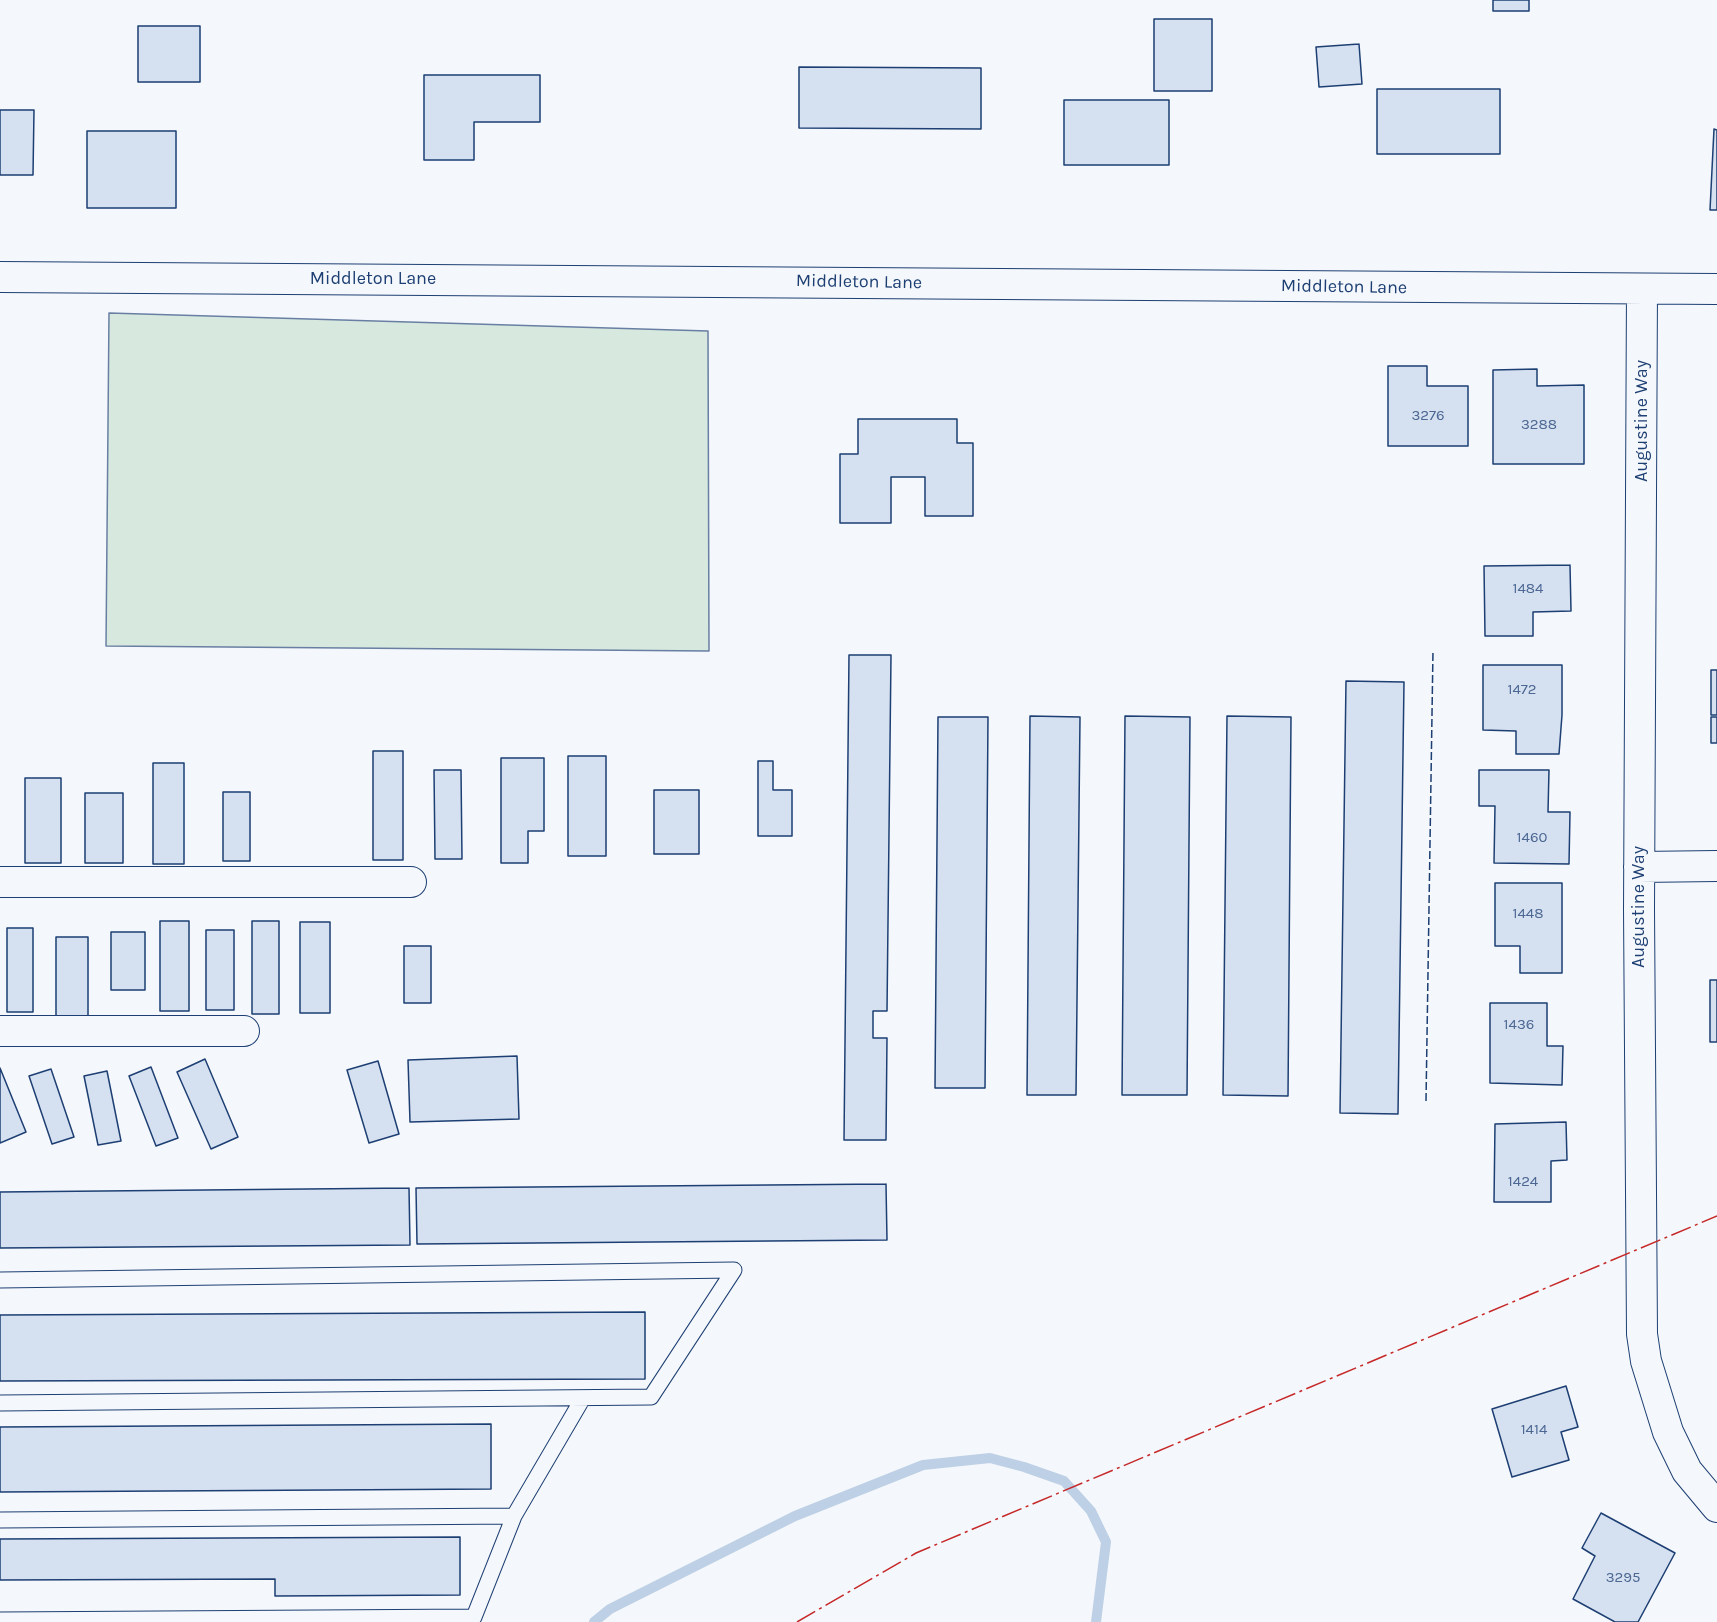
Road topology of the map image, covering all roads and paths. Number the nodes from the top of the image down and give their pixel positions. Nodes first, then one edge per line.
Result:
1 (0, 277) edge
2 (1642, 289) junction
3 (1717, 289) edge
4 (1717, 866) edge
5 (1639, 867) junction
6 (0, 882) edge
7 (411, 882) dead end
8 (0, 1031) edge
9 (244, 1031) dead end
10 (0, 1280) edge
11 (582, 1398) junction
12 (0, 1403) edge
13 (1717, 1507) edge
14 (514, 1516) junction
15 (0, 1520) edge
16 (0, 1620) edge

1 - 2 street, Middleton Lane
2 - 3 street, Middleton Lane
2 - 5 street, Augustine Way
4 - 5 street
5 - 13 street, Augustine Way
6 - 7 street
8 - 9 street
10 - 11 lane
11 - 12 lane
11 - 14 lane
14 - 15 lane
14 - 16 lane

